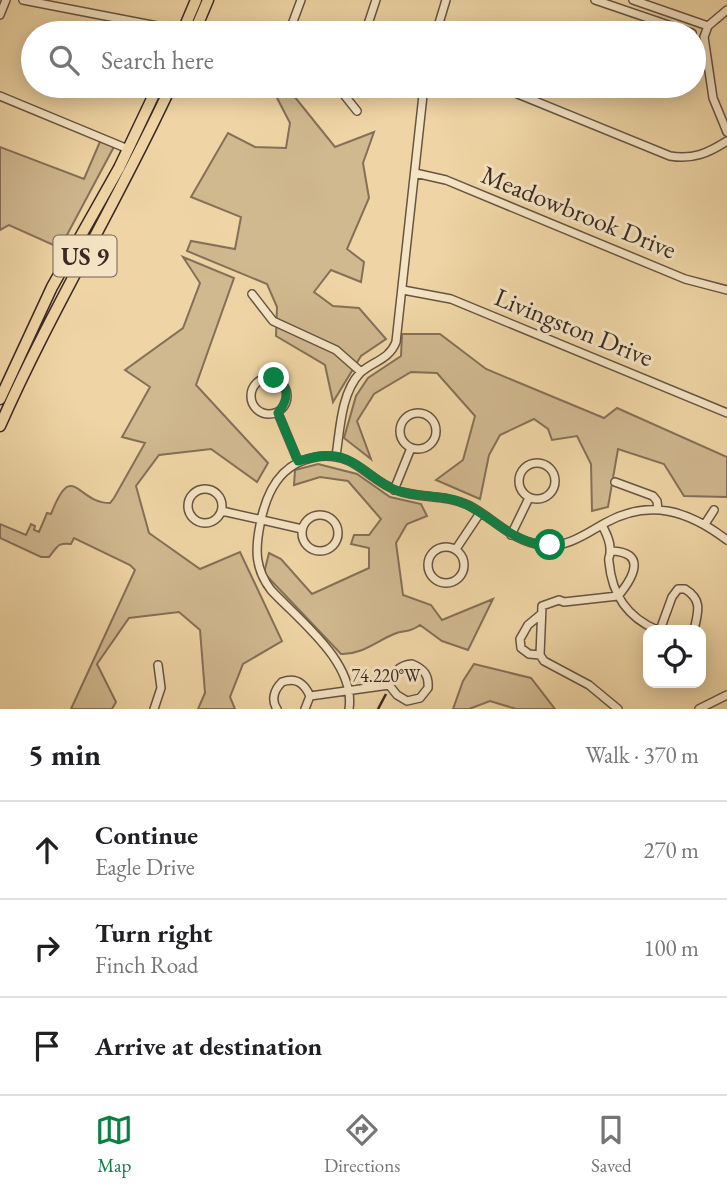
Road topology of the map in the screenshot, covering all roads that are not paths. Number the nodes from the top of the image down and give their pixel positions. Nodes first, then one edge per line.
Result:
1 (6, 0) edge
2 (23, 0) edge
3 (196, 0) edge
4 (208, 0) edge
5 (301, 0) edge
6 (376, 0) edge
7 (446, 0) edge
8 (594, 0) edge
9 (633, 0) edge
10 (727, 10) edge
11 (0, 15) edge
12 (142, 21) edge
13 (187, 21) edge
14 (199, 21) edge
15 (293, 21) edge
16 (369, 21) edge
17 (440, 21) edge
18 (655, 21) edge
19 (694, 21) edge
20 (708, 26) joint
21 (706, 32) edge
22 (706, 51) edge
23 (0, 96) edge
24 (152, 98) edge
25 (165, 98) edge
26 (347, 98) edge
27 (423, 98) edge
28 (527, 98) edge
29 (357, 111) dead end
30 (727, 132) edge
31 (727, 141) edge
32 (128, 149) junction
33 (415, 173) junction
34 (403, 290) junction
35 (727, 290) edge
36 (252, 294) dead end
37 (361, 372) junction
38 (0, 399) edge
39 (727, 412) edge
40 (278, 413) junction
41 (0, 426) edge
42 (411, 448) junction
43 (336, 456) junction
44 (298, 461) junction
45 (615, 482) dead end
46 (394, 490) junction
47 (529, 498) junction
48 (222, 510) junction
49 (659, 510) junction
50 (714, 510) dead end
51 (480, 513) junction
52 (261, 519) junction
53 (705, 524) junction
54 (602, 525) junction
55 (302, 529) junction
56 (511, 534) junction
57 (727, 540) edge
58 (456, 548) junction
59 (611, 551) junction
60 (618, 596) junction
61 (540, 615) junction
62 (650, 625) edge
63 (661, 625) edge
64 (695, 625) edge
65 (540, 655) junction
66 (158, 665) dead end
67 (389, 685) junction
68 (350, 690) junction
69 (727, 695) edge
70 (310, 696) junction
71 (154, 709) edge
72 (278, 709) edge
73 (305, 709) edge
74 (349, 709) edge
75 (618, 709) edge
76 (699, 709) edge

1 - 11 street
2 - 12 street
3 - 13 highway
4 - 14 highway
5 - 15 street
6 - 16 street
7 - 17 street
8 - 18 street
9 - 19 street
10 - 20 street
20 - 21 street
22 - 30 street
23 - 32 street
24 - 32 highway, US 9
25 - 41 highway, US 9
26 - 29 street
27 - 33 street
28 - 31 street
32 - 38 highway, US 9
33 - 34 street
33 - 35 street, Meadowbrook Drive
34 - 37 street
34 - 39 street, Livingston Drive
36 - 37 street
37 - 43 street
40 - 40 street
40 - 44 street
42 - 42 street
42 - 46 street
43 - 44 street
43 - 46 street
44 - 52 street
45 - 49 street
46 - 51 street
47 - 47 street
47 - 56 street
48 - 48 street
48 - 52 street
49 - 53 street
49 - 54 street
50 - 53 street
51 - 56 street
51 - 58 street
52 - 55 street
52 - 68 street
53 - 57 street
54 - 56 street
54 - 59 street
55 - 55 street
58 - 58 street
59 - 60 street
59 - 60 street
60 - 61 street
60 - 62 street
61 - 65 street
61 - 65 street
63 - 64 street
65 - 75 street
66 - 71 street
67 - 67 street
67 - 68 street
68 - 70 street
68 - 74 street
69 - 76 street
70 - 72 street
70 - 73 street

